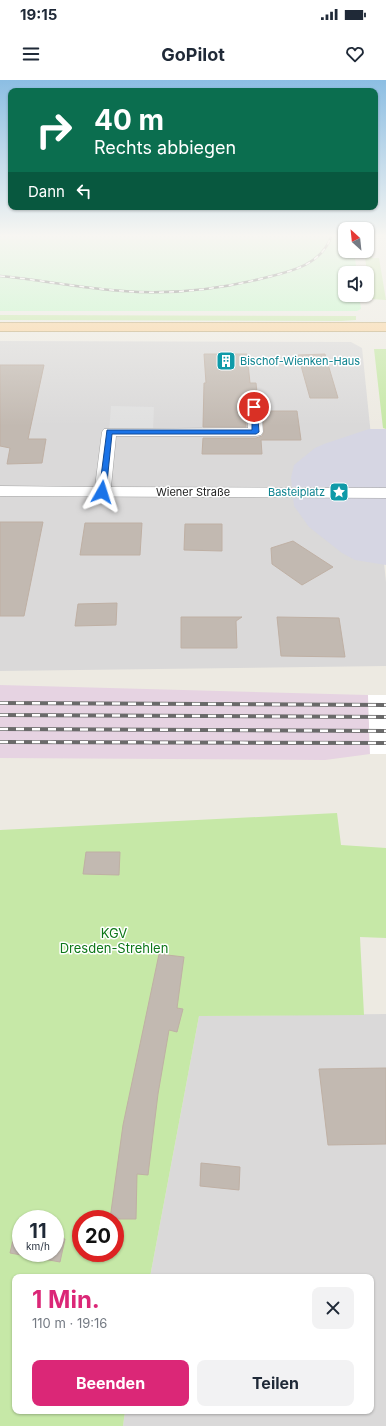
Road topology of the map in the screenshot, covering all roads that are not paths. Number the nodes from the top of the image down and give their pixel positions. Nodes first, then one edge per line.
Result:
1 (0, 327) edge
2 (386, 327) edge
3 (254, 407) dead end
4 (0, 491) edge
5 (102, 492) junction
6 (386, 493) edge

1 - 2 main road
3 - 5 street
4 - 5 street, Wiener Straße
5 - 6 street, Wiener Straße

